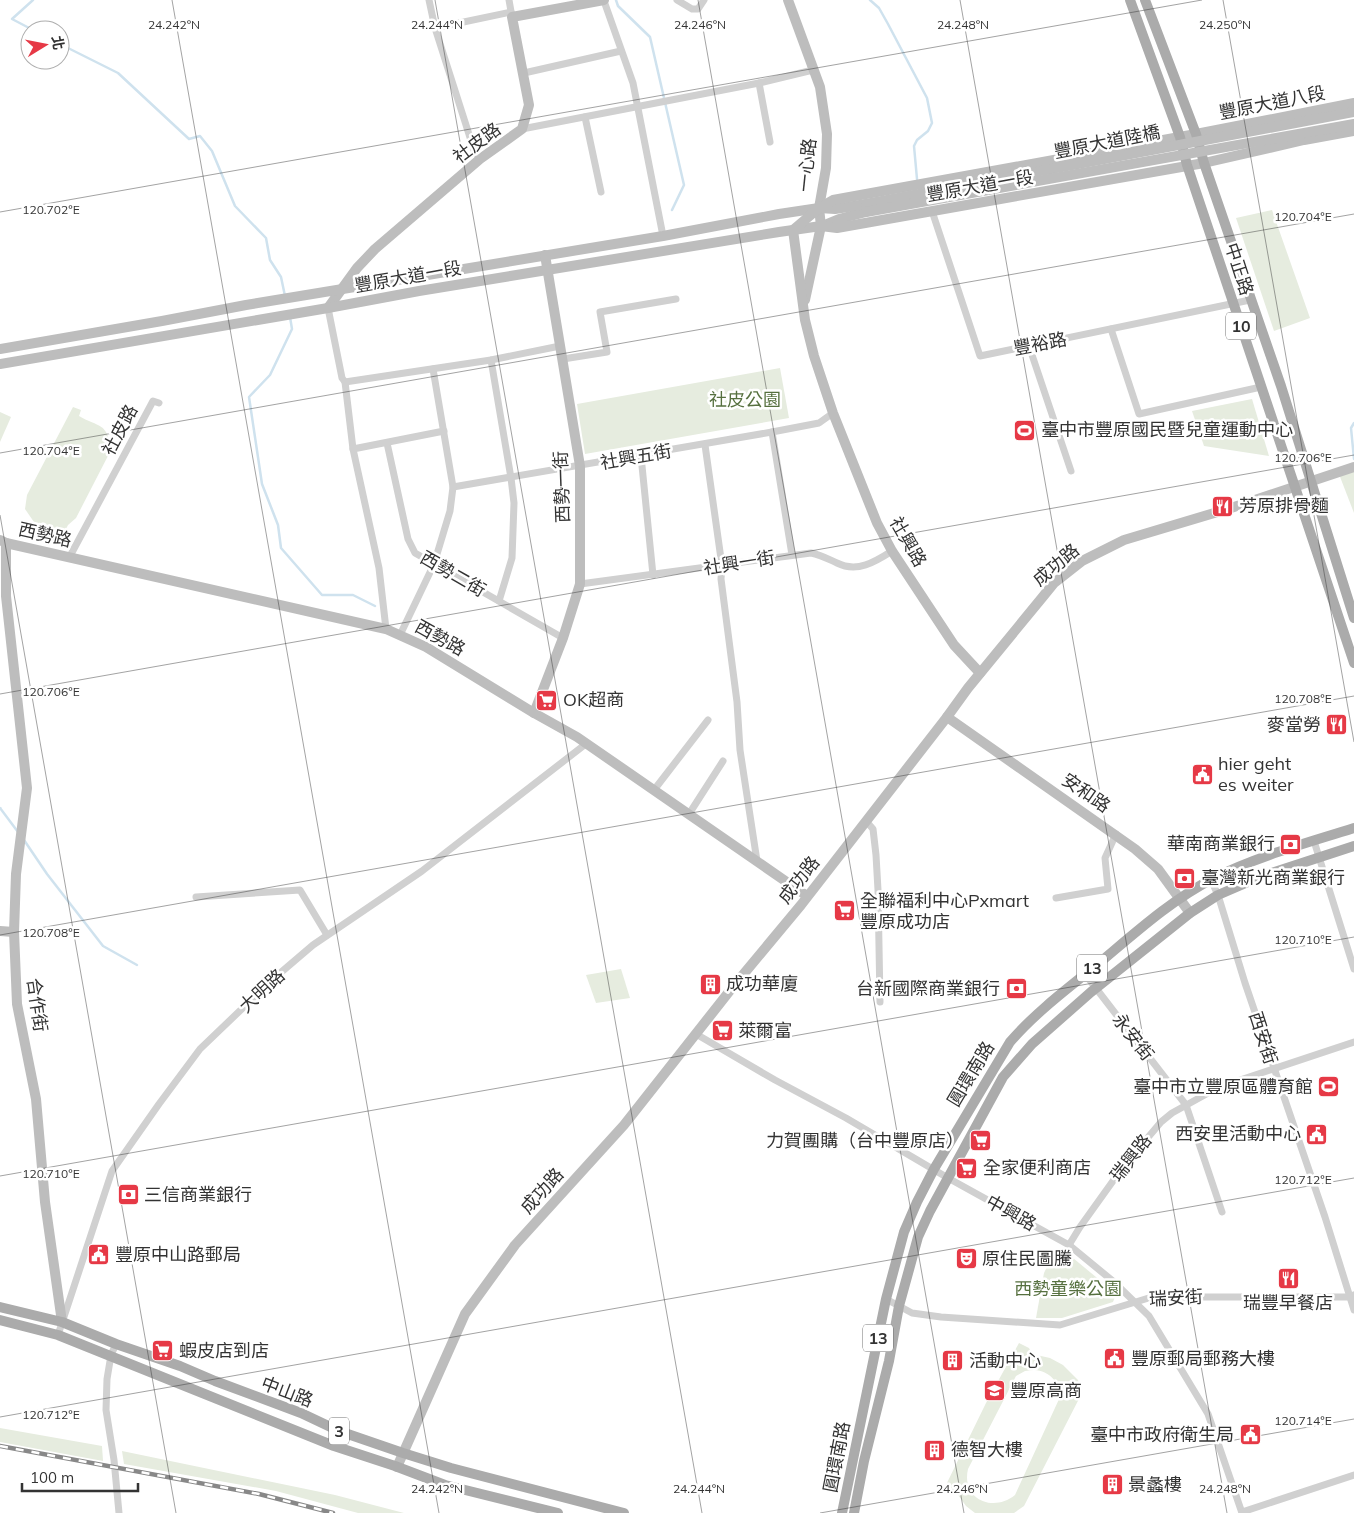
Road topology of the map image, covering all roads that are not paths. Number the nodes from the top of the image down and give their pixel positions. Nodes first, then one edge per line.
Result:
1 (429, 0) edge
2 (509, 0) edge
3 (604, 0) edge
4 (677, 0) edge
5 (704, 0) edge
6 (788, 0) edge
7 (1130, 0) edge
8 (1145, 0) edge
9 (512, 15) junction
10 (435, 28) junction
11 (621, 51) junction
12 (813, 70) junction
13 (524, 72) junction
14 (759, 82) junction
15 (1354, 103) edge
16 (638, 106) junction
17 (1354, 112) edge
18 (585, 117) junction
19 (1354, 124) edge
20 (522, 129) junction
21 (1354, 131) edge
22 (1196, 134) junction
23 (1180, 137) junction
24 (770, 142) dead end
25 (480, 159) junction
26 (1204, 163) junction
27 (1187, 165) junction
28 (601, 192) dead end
29 (819, 208) junction
30 (866, 208) junction
31 (932, 211) junction
32 (821, 226) junction
33 (793, 230) junction
34 (663, 236) junction
35 (545, 255) junction
36 (547, 270) junction
37 (342, 290) junction
38 (676, 299) dead end
39 (1250, 300) junction
40 (1233, 305) junction
41 (328, 308) junction
42 (804, 308) junction
43 (1110, 330) junction
44 (560, 346) junction
45 (1029, 346) junction
46 (0, 349) edge
47 (563, 359) junction
48 (491, 360) junction
49 (0, 364) edge
50 (433, 369) junction
51 (346, 382) junction
52 (1262, 387) junction
53 (159, 403) dead end
54 (832, 413) junction
55 (444, 431) junction
56 (772, 432) junction
57 (387, 442) junction
58 (705, 445) junction
59 (353, 449) junction
60 (641, 456) junction
61 (580, 466) junction
62 (1354, 467) edge
63 (1071, 471) dead end
64 (511, 478) junction
65 (1312, 482) junction
66 (453, 487) junction
67 (1295, 487) junction
68 (3, 541) edge
69 (892, 552) junction
70 (792, 555) junction
71 (70, 558) junction
72 (434, 564) junction
73 (722, 566) junction
74 (653, 575) junction
75 (580, 584) junction
76 (500, 601) junction
77 (1354, 618) edge
78 (386, 629) junction
79 (400, 635) junction
80 (563, 638) junction
81 (1354, 663) edge
82 (980, 674) junction
83 (534, 713) junction
84 (947, 717) junction
85 (708, 720) dead end
86 (587, 743) junction
87 (723, 761) dead end
88 (654, 790) junction
89 (689, 814) junction
90 (866, 821) junction
91 (1354, 828) edge
92 (1116, 834) junction
93 (1314, 841) junction
94 (1354, 846) edge
95 (1318, 857) junction
96 (757, 861) junction
97 (1210, 880) junction
98 (1218, 895) junction
99 (807, 896) junction
100 (196, 897) dead end
101 (1056, 898) dead end
102 (1179, 898) junction
103 (1190, 913) junction
104 (0, 931) edge
105 (14, 932) junction
106 (326, 935) junction
107 (1354, 969) edge
108 (1085, 974) junction
109 (1095, 988) junction
110 (880, 1002) dead end
111 (696, 1034) junction
112 (1354, 1042) edge
113 (1274, 1069) junction
114 (1186, 1106) junction
115 (934, 1169) junction
116 (948, 1178) junction
117 (1222, 1212) dead end
118 (1069, 1245) junction
119 (1352, 1296) edge
120 (886, 1299) junction
121 (1135, 1302) junction
122 (899, 1306) junction
123 (0, 1307) edge
124 (1354, 1310) edge
125 (0, 1320) edge
126 (62, 1322) junction
127 (58, 1335) junction
128 (116, 1344) junction
129 (111, 1355) junction
130 (403, 1453) junction
131 (397, 1467) junction
132 (1354, 1475) edge
133 (1242, 1512) edge
134 (119, 1513) edge
135 (558, 1513) edge
136 (624, 1513) edge
137 (842, 1513) edge
138 (854, 1513) edge

1 - 10 street
2 - 9 street
3 - 9 street
3 - 11 street
4 - 5 street
6 - 12 street, 一心路
7 - 23 main road, 中正路 / 10
8 - 22 main road, 中正路 / 10
9 - 10 street
9 - 13 street, 社皮路
10 - 25 street
11 - 13 street
11 - 16 street
12 - 14 street
12 - 29 street, 一心路
13 - 20 street, 社皮路
14 - 16 street
14 - 24 street
15 - 22 street, 豐原大道八段
16 - 18 street
16 - 34 street
17 - 30 street, 豐原大道陸橋, bridge
18 - 20 street
18 - 28 street
19 - 30 street, 豐原大道陸橋, bridge
20 - 25 street, 社皮路
21 - 26 street
22 - 23 street, 豐原大道一段
22 - 26 main road, 中正路 / 10
23 - 27 main road, 中正路 / 10
23 - 29 street, 豐原大道一段
25 - 37 street, 社皮路
26 - 27 street, 豐原大道一段
26 - 39 main road, 中正路 / 10
27 - 31 street, 豐原大道一段
27 - 40 main road, 中正路 / 10
29 - 30 street, 豐原大道一段
29 - 32 street
29 - 33 street, 一心路
29 - 34 street, 豐原大道一段
30 - 32 street, 豐原大道一段
31 - 32 street, 豐原大道一段
31 - 45 street, 豐裕路
32 - 33 street, 豐原大道一段
32 - 42 street
33 - 36 street, 豐原大道一段
33 - 42 street
34 - 35 street, 豐原大道一段
35 - 36 street, 西勢一街
35 - 37 street, 豐原大道一段
36 - 41 street, 豐原大道一段
36 - 44 street, 西勢一街
37 - 41 street, 社皮路
37 - 46 street, 豐原大道一段
38 - 47 street
39 - 40 street, 豐裕路
39 - 65 main road, 中正路 / 10
40 - 43 street, 豐裕路
40 - 52 main road, 中正路 / 10
41 - 49 street, 豐原大道一段
41 - 51 street
42 - 54 street
43 - 45 street, 豐裕路
43 - 52 street
44 - 47 street, 西勢一街
44 - 48 street
45 - 63 street
47 - 61 street, 西勢一街
48 - 50 street
48 - 64 street
50 - 51 street
50 - 55 street
51 - 59 street
52 - 67 main road, 中正路 / 10
53 - 71 street, 社皮路
54 - 56 street, 社興五街
54 - 69 street, 社興路
55 - 57 street
55 - 66 street
56 - 58 street, 社興五街
56 - 70 street
57 - 59 street
57 - 72 street, 西勢二街
58 - 60 street, 社興五街
58 - 73 street
59 - 78 street
60 - 61 street, 社興五街
60 - 74 street
61 - 64 street, 社興五街
61 - 75 street, 西勢一街
62 - 65 street, 成功路
64 - 66 street, 社興五街
64 - 76 street
65 - 67 street, 成功路
65 - 77 main road, 中正路 / 10
66 - 72 street
67 - 81 main road, 中正路 / 10
67 - 82 street, 成功路
68 - 71 street, 西勢路
68 - 105 street, 合作街
69 - 70 street, 社興一街
69 - 82 street, 社興路
70 - 73 street, 社興一街
71 - 78 street, 西勢路
72 - 76 street, 西勢二街
72 - 79 street
73 - 74 street, 社興一街
73 - 96 street
74 - 75 street, 社興一街
75 - 80 street, 西勢一街
76 - 80 street, 西勢二街
78 - 79 street, 西勢路
79 - 83 street, 西勢路
80 - 83 street, 西勢一街
82 - 84 street, 成功路
83 - 86 street, 西勢路
84 - 90 street, 成功路
84 - 92 street, 安和路
85 - 88 street
86 - 88 street, 西勢路
86 - 106 street, 大明路
87 - 89 street
88 - 89 street, 西勢路
89 - 96 street, 西勢路
90 - 99 street, 成功路
90 - 110 street
91 - 93 main road, 圓環南路 / 13
92 - 101 street
92 - 102 street, 安和路
93 - 95 street
93 - 97 main road, 圓環南路 / 13
94 - 95 main road, 圓環南路 / 13
95 - 98 main road, 圓環南路 / 13
95 - 107 street
96 - 99 street, 西勢路
97 - 98 street, 西安街
97 - 102 main road, 圓環南路 / 13
98 - 103 main road, 圓環南路 / 13
98 - 113 street, 西安街
99 - 111 street, 成功路
100 - 106 street
102 - 103 street, 安和路
102 - 108 main road, 圓環南路 / 13
103 - 109 main road, 圓環南路 / 13
104 - 105 street
105 - 126 street, 合作街
106 - 126 street, 大明路
108 - 109 street, 永安街
108 - 115 main road, 圓環南路 / 13
109 - 114 street, 永安街
109 - 116 main road, 圓環南路 / 13
111 - 115 street, 中興路
111 - 130 street, 成功路
112 - 113 street, 瑞興路
113 - 114 street, 瑞興路
113 - 119 street, 西安街
114 - 117 street, 永安街
114 - 118 street, 瑞興路
115 - 116 street, 中興路
115 - 120 main road, 圓環南路 / 13
116 - 118 street, 中興路
116 - 122 main road, 圓環南路 / 13
118 - 121 street, 中興路
119 - 121 street, 瑞安街
119 - 124 street, 西安街
120 - 122 street, 瑞安街
120 - 137 main road, 圓環南路 / 13
121 - 122 street, 瑞安街
121 - 133 street, 中興路
122 - 138 main road, 圓環南路 / 13
123 - 126 main road, 中山路 / 3
125 - 127 main road, 中山路 / 3
126 - 127 street, 大明路
126 - 128 main road, 中山路 / 3
127 - 129 main road, 中山路 / 3
128 - 129 street
128 - 130 main road, 中山路 / 3
129 - 131 main road, 中山路 / 3
129 - 134 street
130 - 131 street, 成功路
130 - 136 main road, 中山路 / 3
131 - 135 main road, 中山路 / 3
132 - 133 street

